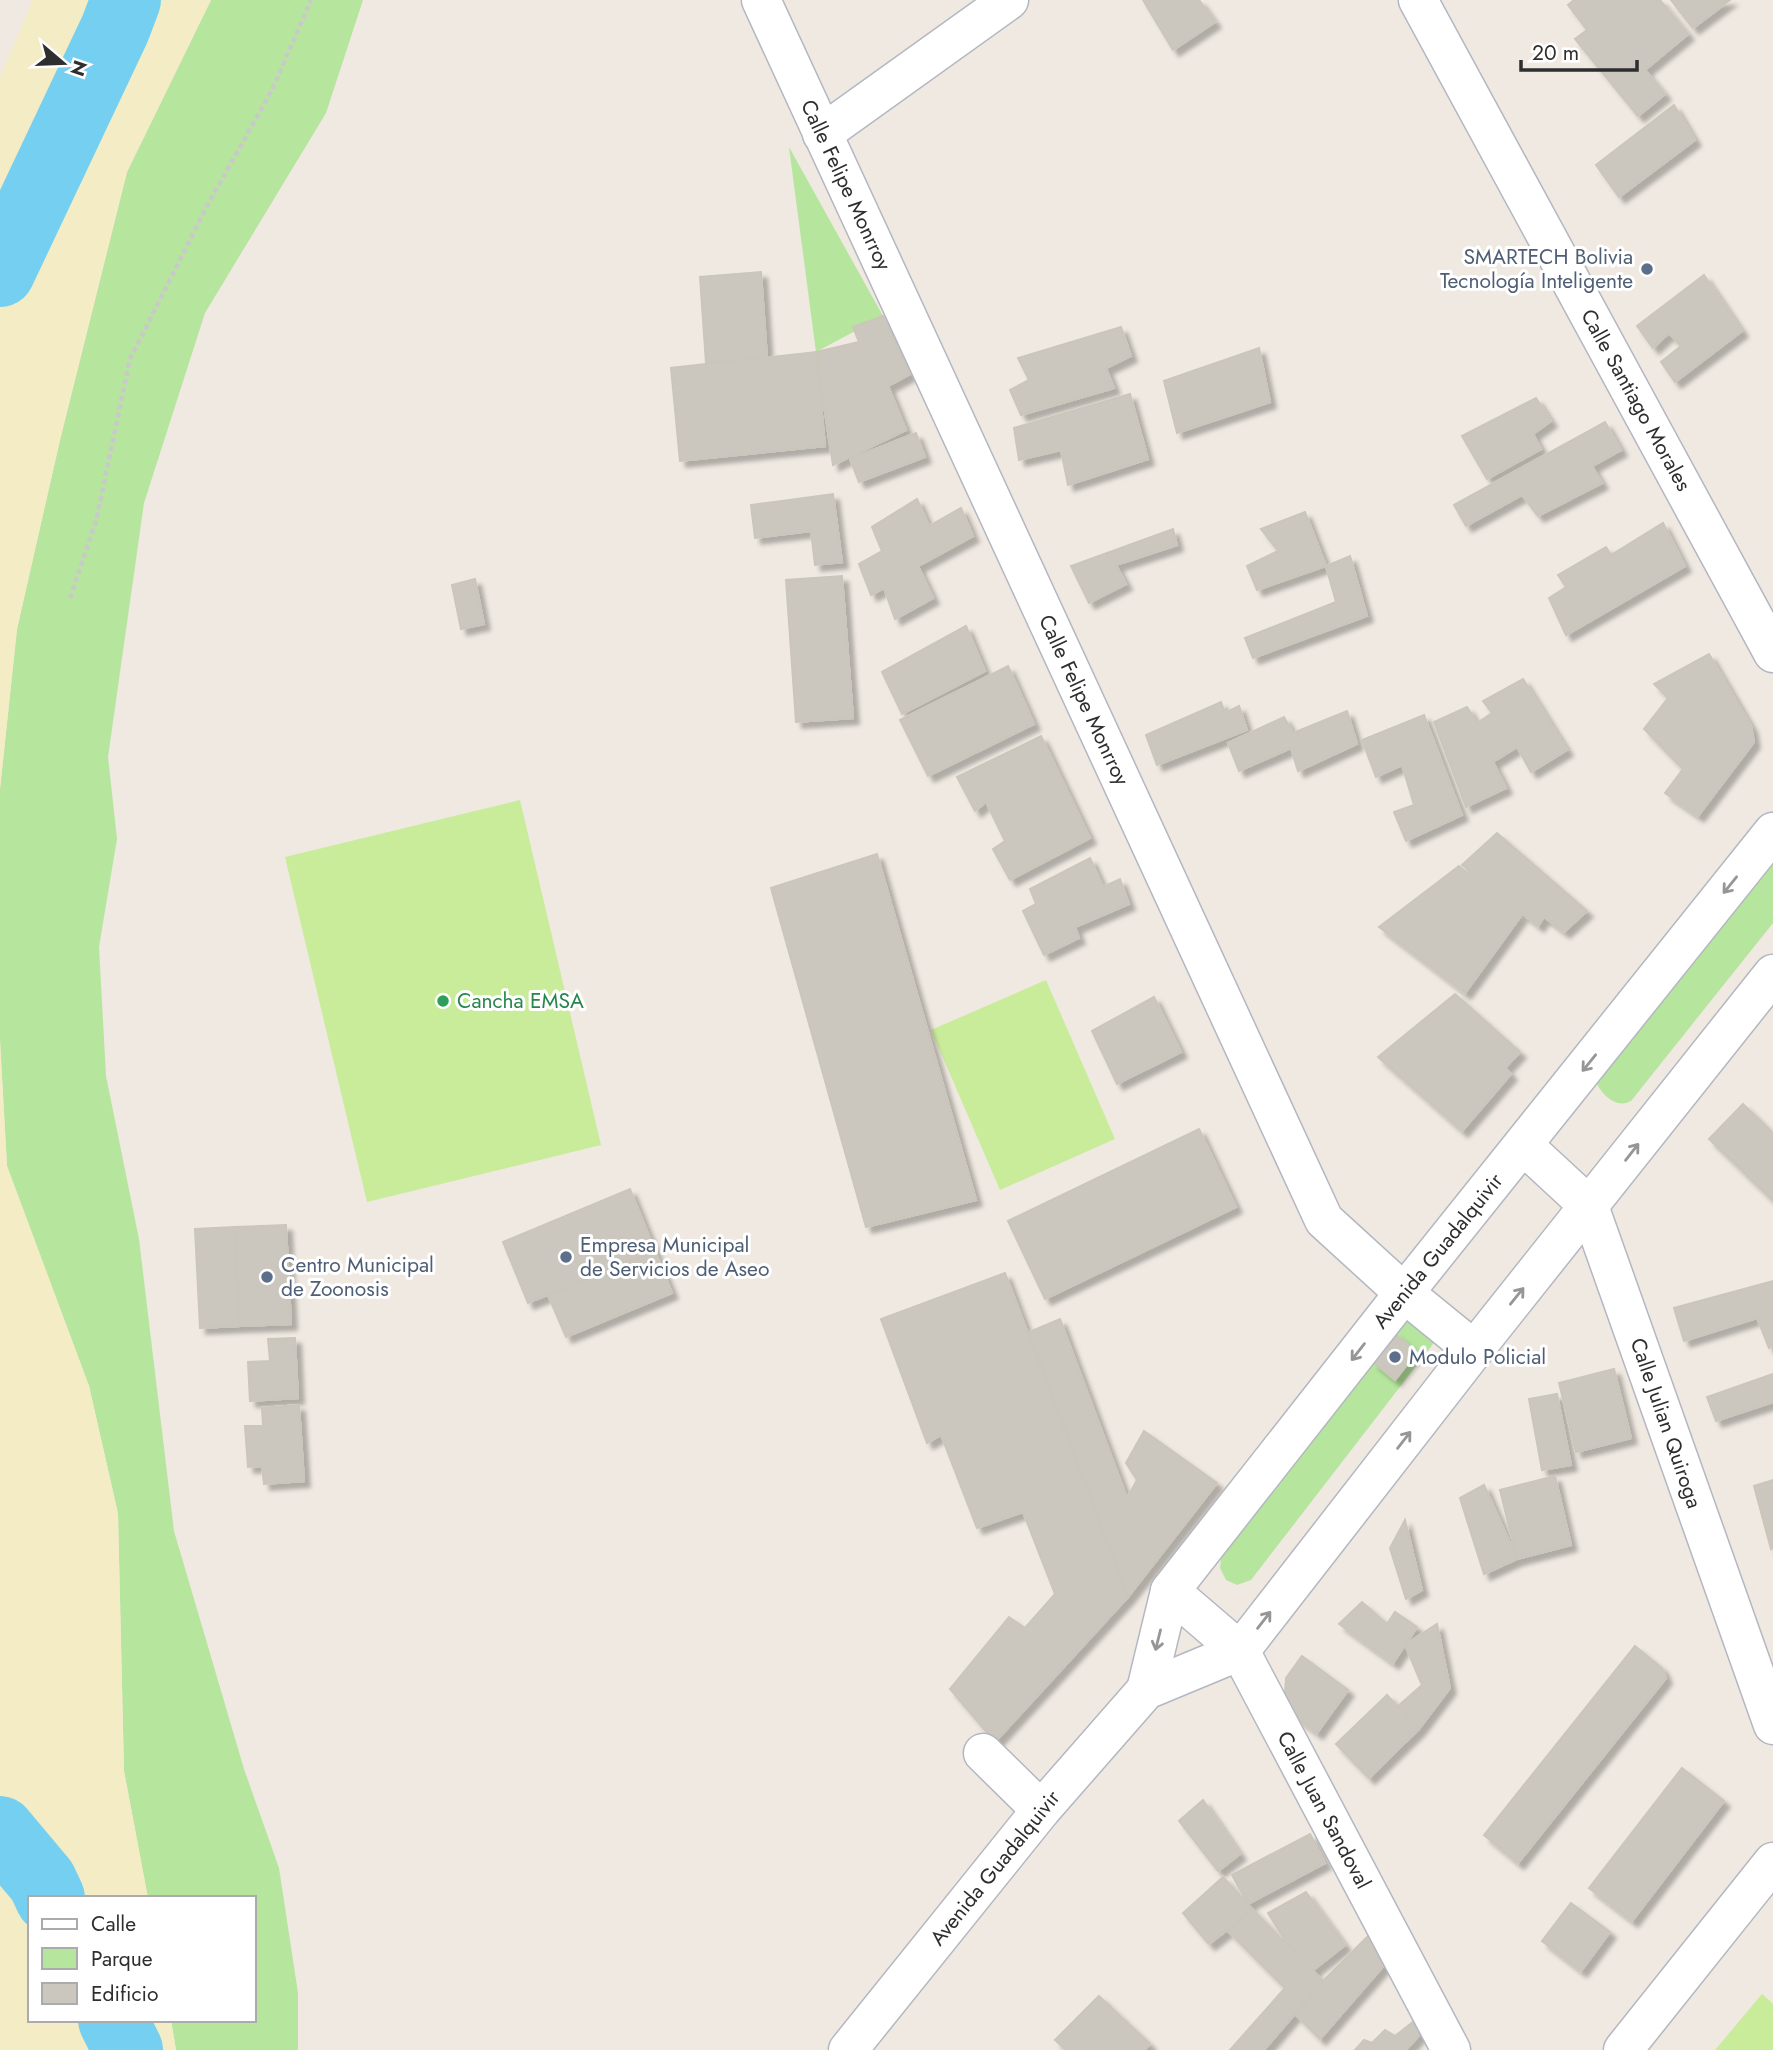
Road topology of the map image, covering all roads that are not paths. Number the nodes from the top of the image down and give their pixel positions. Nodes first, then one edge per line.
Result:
1 (761, 0) edge
2 (1009, 0) edge
3 (1418, 0) edge
4 (822, 134) junction
5 (1773, 653) edge
6 (1773, 832) edge
7 (1773, 974) edge
8 (1523, 1145) junction
9 (1589, 1206) junction
10 (1404, 1293) junction
11 (1474, 1350) junction
12 (1170, 1591) junction
13 (1240, 1651) junction
14 (1146, 1690) junction
15 (1773, 1725) edge
16 (983, 1753) dead end
17 (1041, 1810) junction
18 (1773, 1862) edge
19 (848, 2050) edge
20 (1451, 2050) edge
21 (1623, 2050) edge

1 - 4 street, Calle Felipe Monrroy
2 - 4 street
3 - 5 street, Calle Santiago Morales
4 - 10 street, Calle Felipe Monrroy
6 -> 8 street, Avenida Guadalquivir
9 -> 7 street, Avenida Guadalquivir
8 - 9 street, Calle Julian Quiroga
8 - 10 street, Avenida Guadalquivir
11 -> 9 street, Avenida Guadalquivir
9 - 15 street, Calle Julian Quiroga
10 - 11 street, Calle Felipe Monrroy
10 -> 12 street, Avenida Guadalquivir
13 -> 11 street, Avenida Guadalquivir
12 - 13 street, Calle Juan Sandoval
12 -> 14 street, Avenida Guadalquivir
13 - 14 street, Avenida Guadalquivir
13 - 20 street, Calle Juan Sandoval
14 - 17 street, Avenida Guadalquivir
16 - 17 street
17 - 19 street, Avenida Guadalquivir
18 - 21 street

